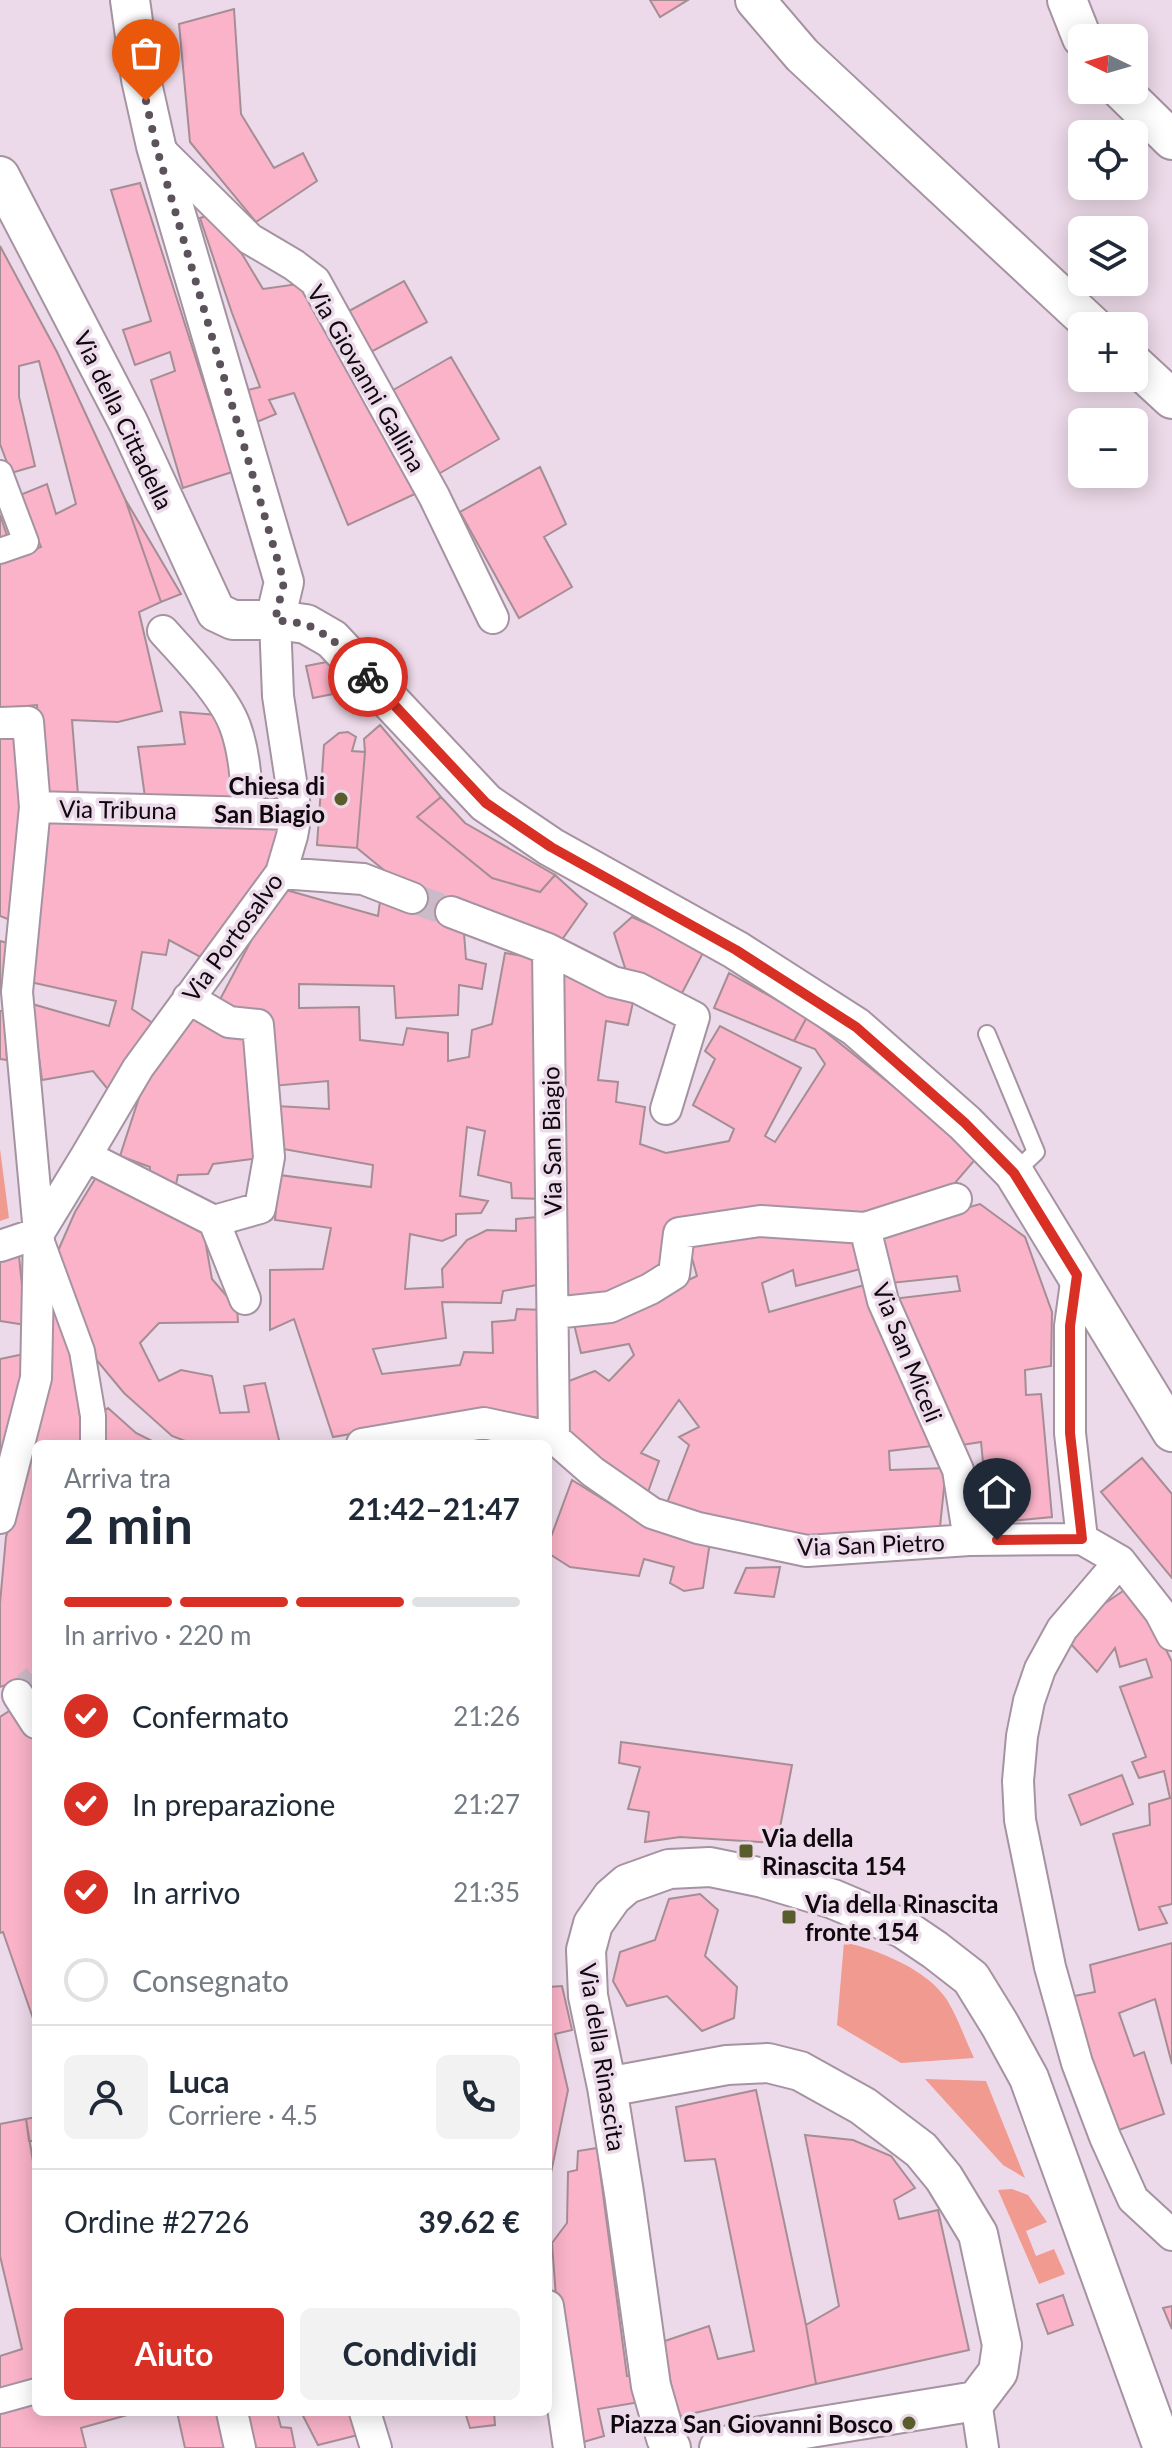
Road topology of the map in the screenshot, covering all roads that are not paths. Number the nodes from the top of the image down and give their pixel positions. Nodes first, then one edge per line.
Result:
1 (130, 0) edge
2 (755, 0) edge
3 (1067, 0) edge
4 (1076, 24) edge
5 (1135, 104) edge
6 (1172, 140) edge
7 (156, 146) junction
8 (0, 176) edge
9 (1078, 312) edge
10 (1148, 377) edge
11 (1172, 399) edge
12 (0, 473) edge
13 (0, 551) edge
14 (493, 618) dead end
15 (275, 620) junction
16 (163, 631) dead end
17 (0, 723) edge
18 (35, 807) junction
19 (249, 813) junction
20 (296, 814) junction
21 (281, 873) junction
22 (412, 898) tunnel mouth
23 (451, 912) tunnel mouth
24 (548, 949) junction
25 (188, 998) junction
26 (987, 1034) dead end
27 (666, 1109) dead end
28 (86, 1156) junction
29 (1014, 1173) junction
30 (956, 1199) dead end
31 (214, 1221) junction
32 (865, 1228) junction
33 (39, 1233) junction
34 (0, 1246) edge
35 (1077, 1275) junction
36 (245, 1299) dead end
37 (554, 1313) junction
38 (1172, 1432) edge
39 (554, 1438) junction
40 (93, 1440) edge
41 (385, 1440) edge
42 (0, 1518) edge
43 (1082, 1539) junction
44 (969, 1540) junction
45 (1120, 1561) junction
46 (1172, 1635) edge
47 (15, 1696) edge
48 (32, 1718) edge
49 (607, 2087) junction
50 (1172, 2235) edge
51 (552, 2333) edge
52 (32, 2392) edge
53 (0, 2401) edge
54 (976, 2401) junction
55 (233, 2416) edge
56 (366, 2416) edge
57 (762, 2442) edge
58 (240, 2448) edge
59 (376, 2448) edge
60 (569, 2448) edge
61 (671, 2448) edge
62 (719, 2448) edge
63 (983, 2448) edge
64 (1163, 2448) edge

1 - 7 street, Via Portosalvo
2 - 9 street
3 - 4 street
5 - 6 street
7 - 14 street, Via Giovanni Gallina
7 - 15 street, Via Portosalvo
8 - 15 street, Via della Cittadella
10 - 11 street
12 - 13 street
15 - 20 street, Via Portosalvo
15 - 29 street
16 - 19 street
17 - 18 street
18 - 19 street, Via Tribuna
18 - 33 street
19 - 20 street, Via Tribuna
20 - 21 street, Via Portosalvo
21 - 22 street
21 - 25 street, Via Portosalvo
23 - 24 street
24 - 27 street
24 - 37 street, Via San Biagio
25 - 28 street, Via Portosalvo
25 - 31 street
26 - 29 lane
28 - 31 street
28 - 33 street, Via Portosalvo
29 - 35 street
30 - 32 street
31 - 36 street
32 - 37 street
32 - 44 street, Via San Miceli
33 - 34 street
33 - 40 street
33 - 42 street
35 - 38 street
35 - 43 street
37 - 39 street, Via San Biagio
39 - 41 street, Via San Pietro
39 - 44 street, Via San Pietro
43 - 44 street, Via San Pietro
43 - 45 street
45 - 46 street
45 - 50 street
47 - 48 street
49 - 54 street
49 - 61 street, Via della Rinascita
49 - 64 street, Via della Rinascita
51 - 60 street
52 - 53 street
54 - 57 street
54 - 63 street
55 - 58 street
56 - 59 street
57 - 62 street

